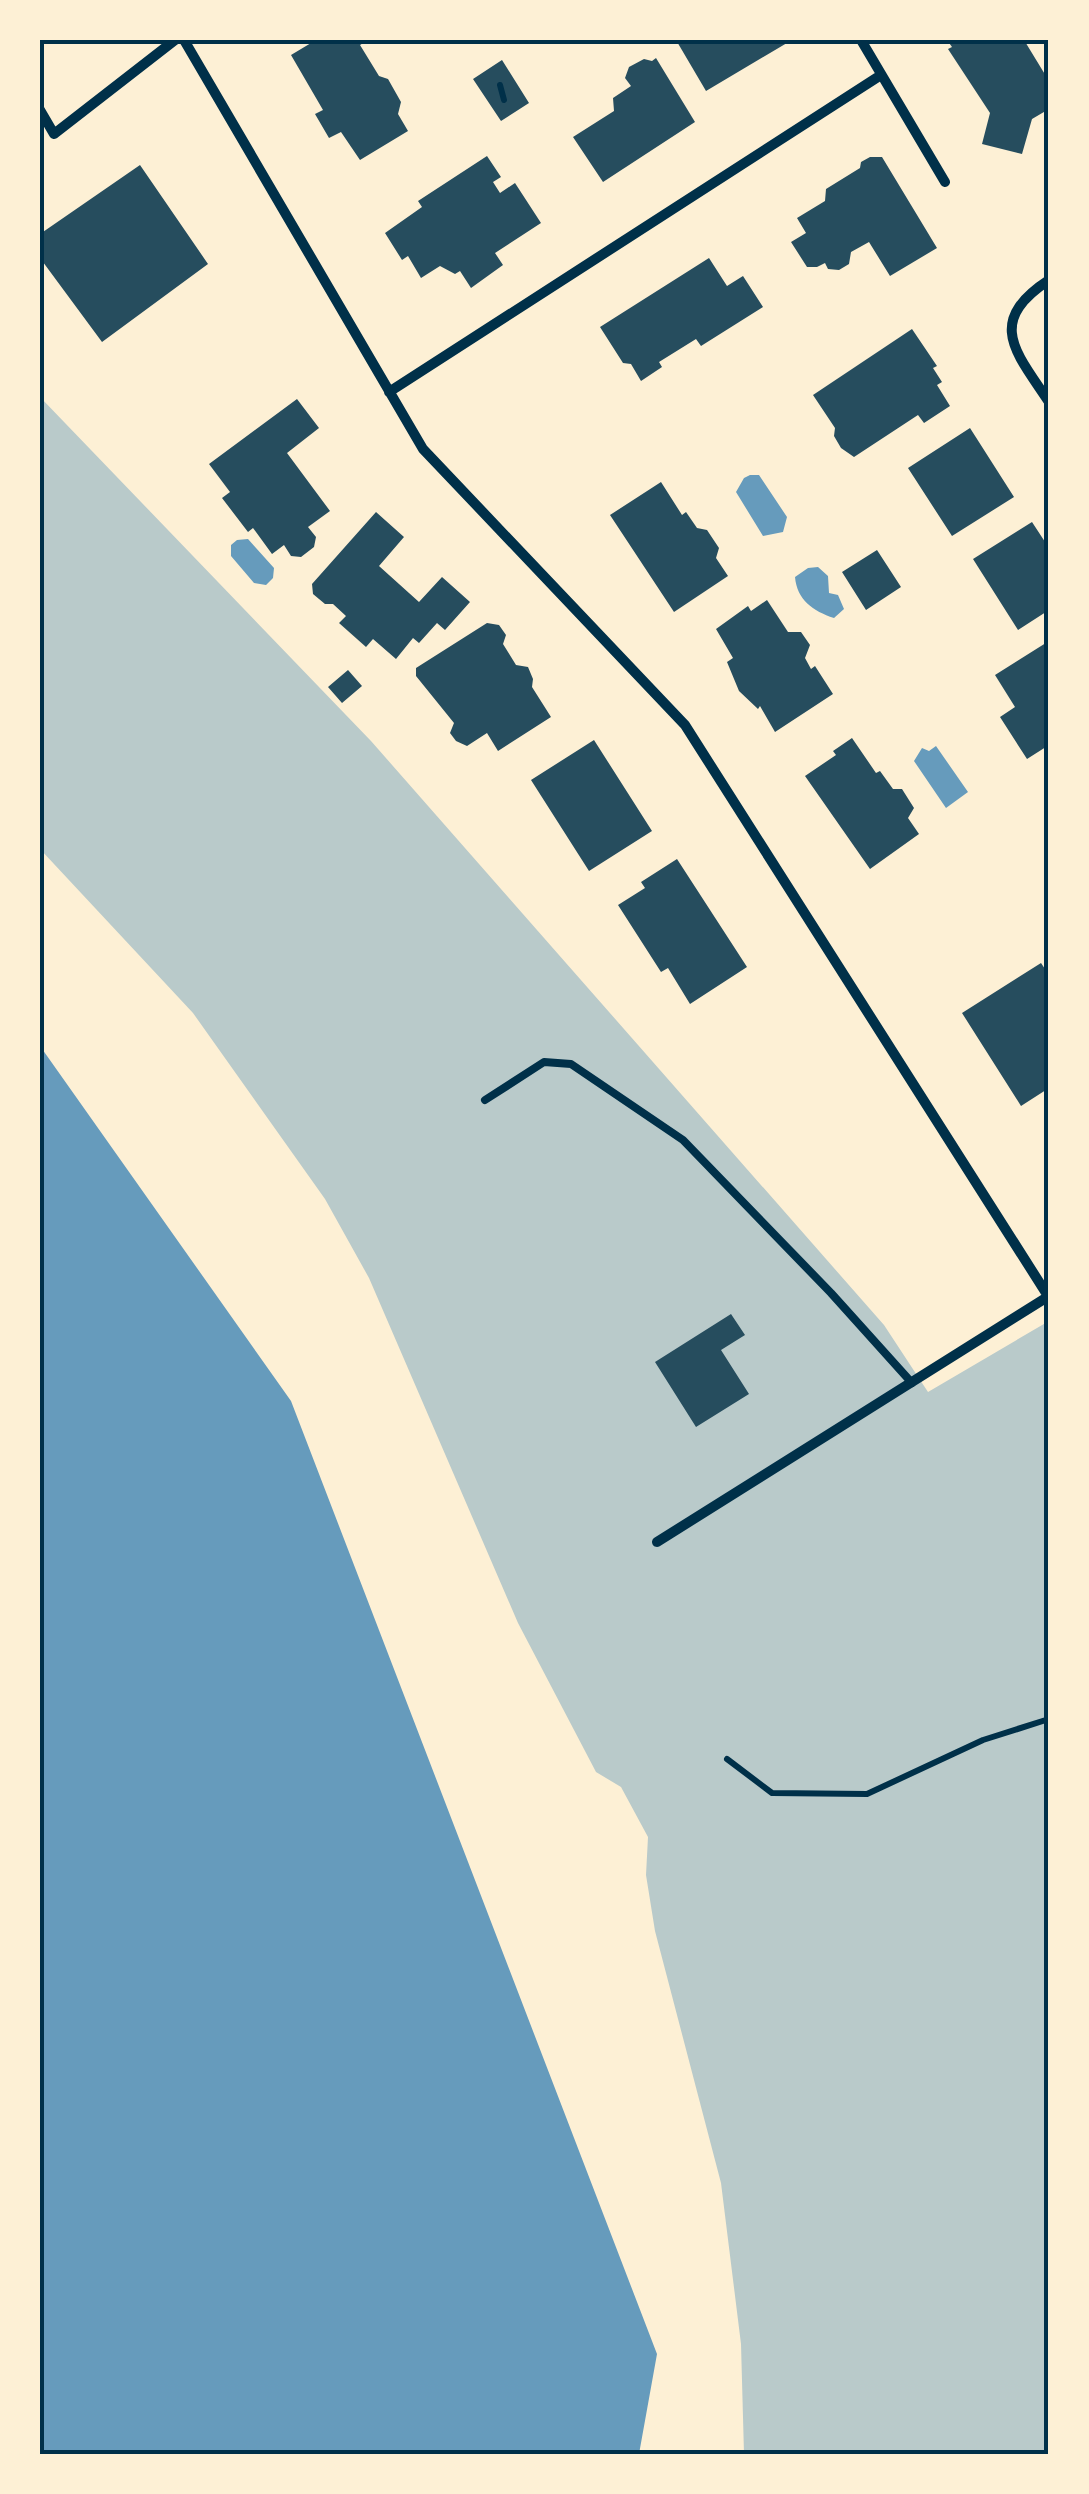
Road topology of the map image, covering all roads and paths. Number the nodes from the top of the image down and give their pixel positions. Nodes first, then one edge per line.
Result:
1 (175, 40) edge
2 (184, 40) edge
3 (861, 40) edge
4 (881, 75) junction
5 (500, 86) dead end
6 (504, 100) dead end
7 (40, 110) edge
8 (944, 182) dead end
9 (1049, 280) edge
10 (389, 392) junction
11 (1049, 402) edge
12 (485, 1100) dead end
13 (1048, 1296) edge
14 (912, 1382) junction
15 (657, 1542) dead end
16 (1049, 1719) edge
17 (727, 1759) dead end

1 - 7 street
2 - 10 street
3 - 4 street
4 - 8 street
4 - 10 street
5 - 6 path
9 - 11 street
10 - 13 street
12 - 14 lane
13 - 14 street
14 - 15 street
16 - 17 path

